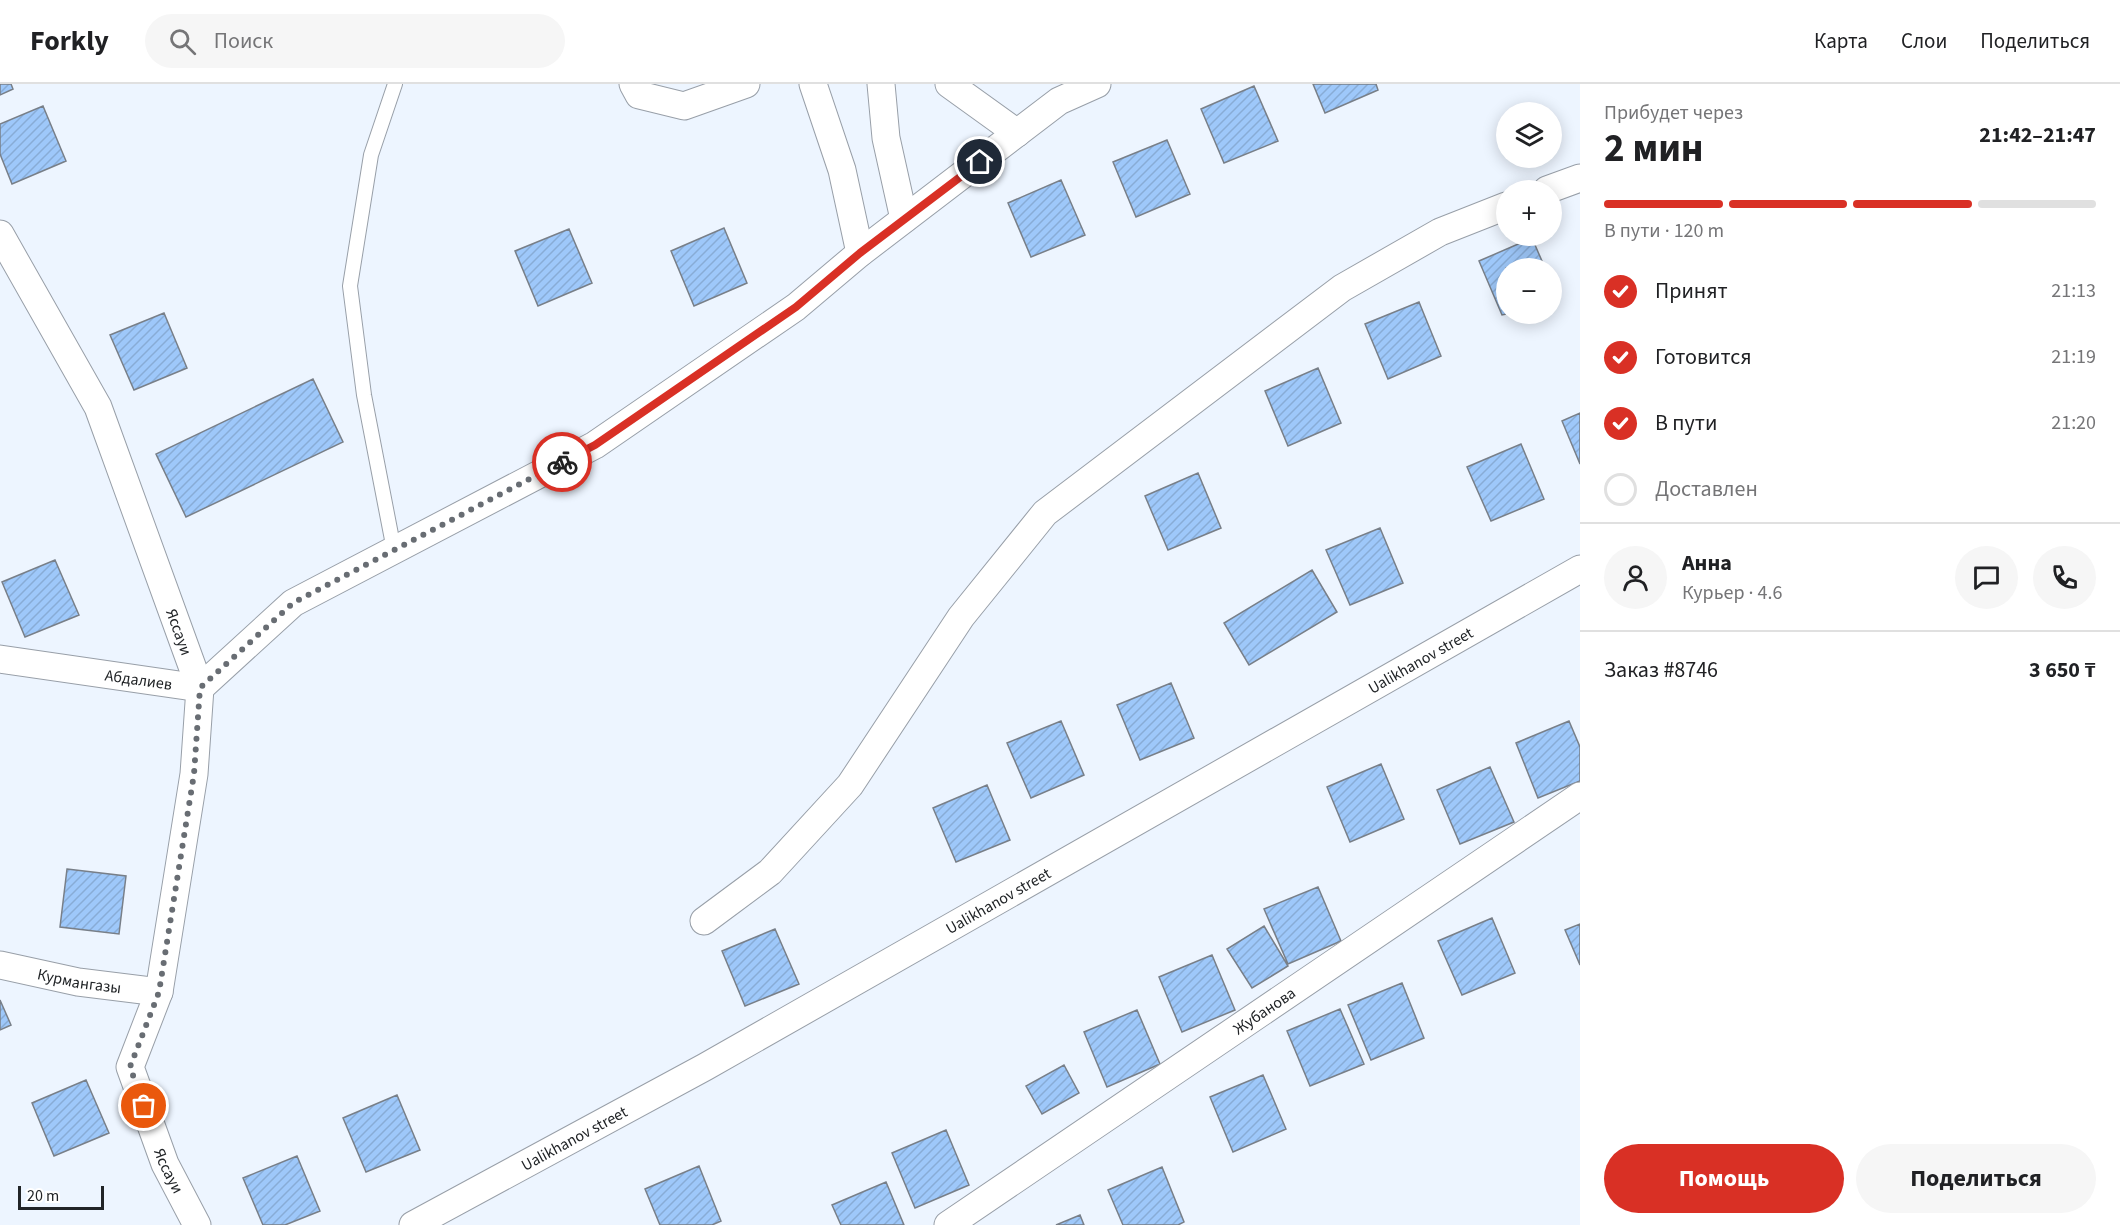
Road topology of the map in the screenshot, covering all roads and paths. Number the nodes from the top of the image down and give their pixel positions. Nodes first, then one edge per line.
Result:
1 (395, 84) edge
2 (633, 84) edge
3 (746, 84) edge
4 (813, 84) edge
5 (881, 84) edge
6 (949, 84) edge
7 (1097, 84) edge
8 (1017, 133) junction
9 (1580, 178) edge
10 (1562, 184) edge
11 (1496, 210) edge
12 (904, 219) junction
13 (0, 234) edge
14 (860, 253) junction
15 (394, 550) junction
16 (1580, 569) edge
17 (0, 659) edge
18 (200, 688) junction
19 (1580, 796) edge
20 (704, 921) dead end
21 (0, 965) edge
22 (159, 992) junction
23 (197, 1225) edge
24 (413, 1225) edge
25 (948, 1225) edge

1 - 15 lane
2 - 3 street
4 - 14 street
5 - 12 street
6 - 8 street
7 - 8 street
8 - 12 street
9 - 10 street
11 - 20 street
12 - 14 street
13 - 18 street, Яссауи
14 - 15 street
15 - 18 street
16 - 24 street, Ualikhanov street
17 - 18 street, Абдалиев
18 - 22 street, Яссауи
19 - 25 street, Жубанова
21 - 22 street, Курмангазы
22 - 23 street, Яссауи

